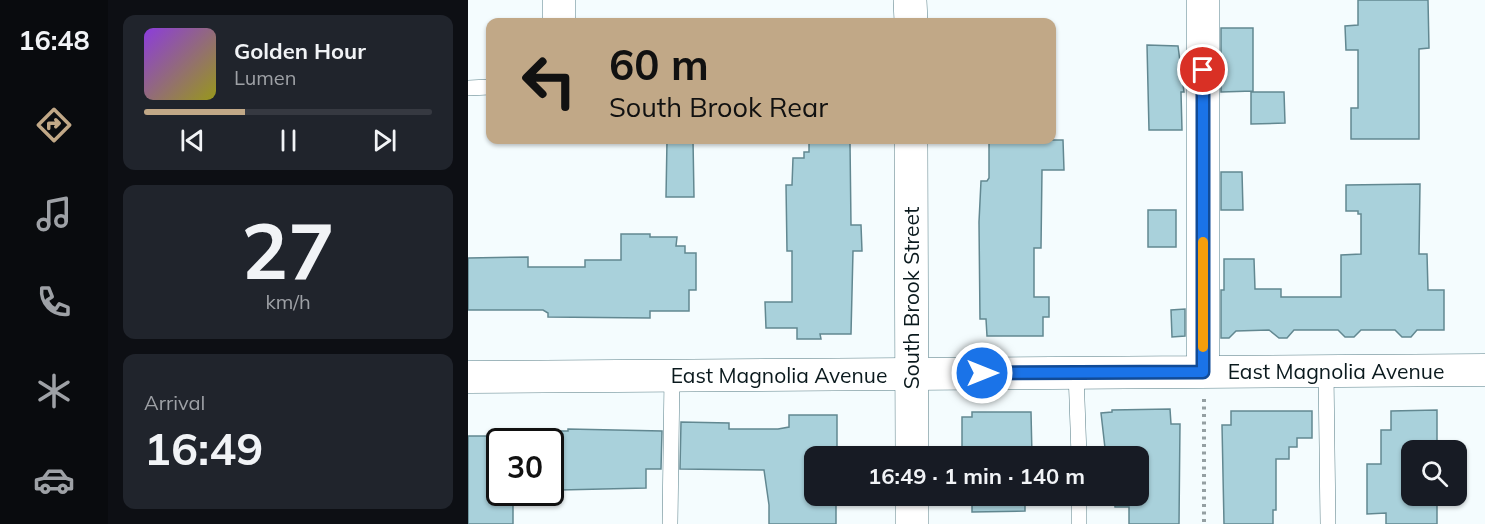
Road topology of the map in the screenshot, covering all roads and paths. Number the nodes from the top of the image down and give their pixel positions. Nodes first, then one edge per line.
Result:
1 (559, 0) edge
2 (910, 0) edge
3 (1203, 0) edge
4 (559, 18) edge
5 (910, 18) edge
6 (486, 87) edge
7 (468, 88) edge
8 (911, 144) edge
9 (1485, 370) edge
10 (1326, 371) junction
11 (1076, 372) junction
12 (1203, 372) junction
13 (912, 374) junction
14 (672, 375) junction
15 (468, 377) edge
16 (1204, 413) dead end
17 (912, 446) edge
18 (1079, 446) edge
19 (912, 506) edge
20 (1079, 506) edge
21 (670, 524) edge
22 (912, 524) edge
23 (1079, 524) edge
24 (1204, 524) edge
25 (1328, 524) edge

1 - 4 street
2 - 5 street
3 - 12 street
6 - 7 lane
8 - 13 street, South Brook Street
9 - 10 street, East Magnolia Avenue
10 - 12 street, East Magnolia Avenue
10 - 25 lane
11 - 12 street, East Magnolia Avenue
11 - 13 street, East Magnolia Avenue
11 - 18 lane
13 - 14 street, East Magnolia Avenue
13 - 17 street, South Brook Street
14 - 15 street, East Magnolia Avenue
14 - 21 lane
16 - 24 path
19 - 22 street
20 - 23 lane

